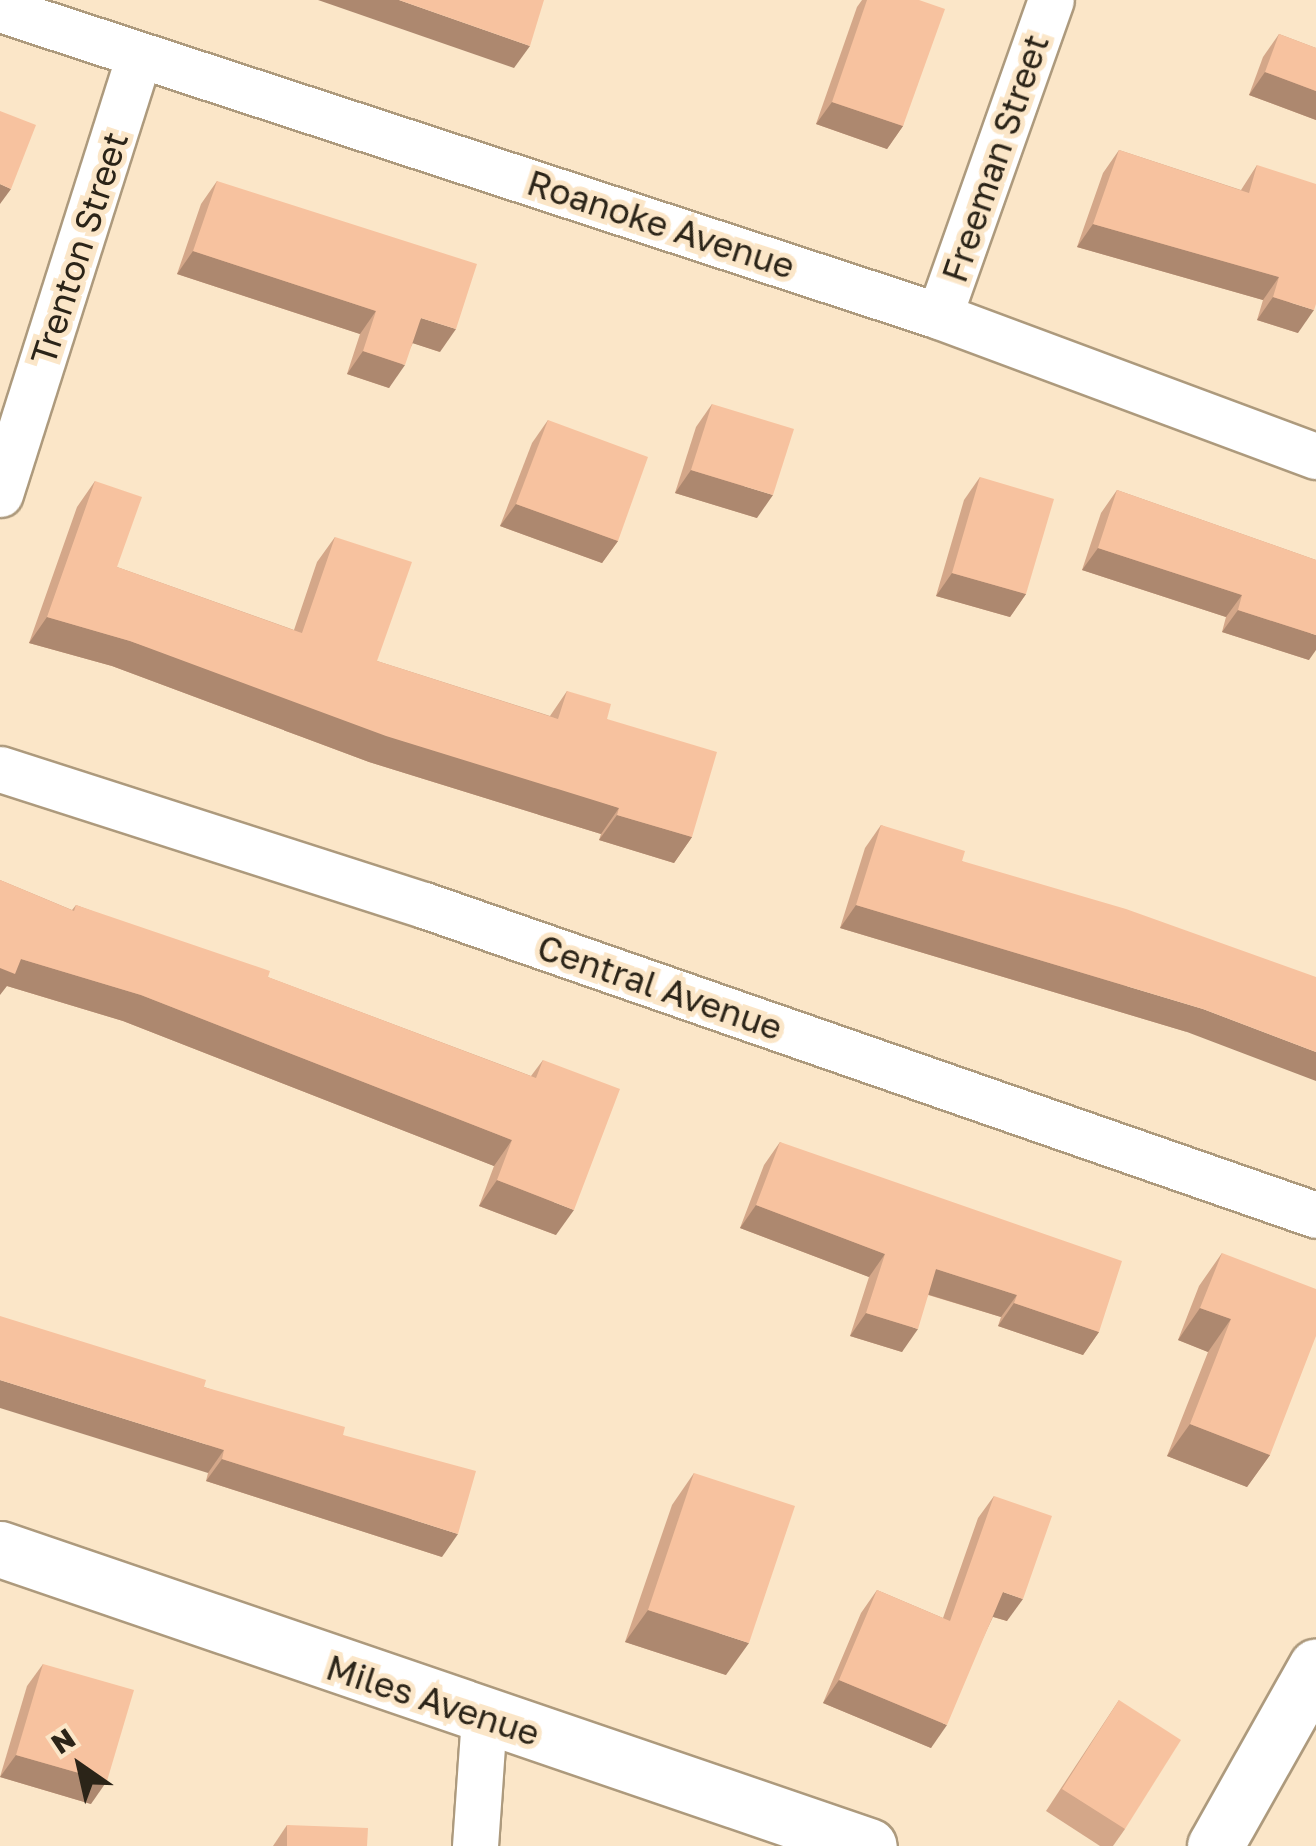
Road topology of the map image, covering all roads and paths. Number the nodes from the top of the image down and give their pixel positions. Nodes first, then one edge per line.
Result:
1 (1051, 0) edge
2 (0, 9) edge
3 (138, 58) junction
4 (939, 316) junction
5 (1316, 456) edge
6 (0, 494) edge
7 (0, 769) edge
8 (1316, 1214) edge
9 (0, 1549) edge
10 (1316, 1668) edge
11 (484, 1718) junction
12 (475, 1846) edge
13 (868, 1846) edge
14 (1214, 1846) edge

1 - 4 street, Freeman Street
2 - 3 street, Roanoke Avenue
3 - 4 street, Roanoke Avenue
3 - 6 street, Trenton Street
4 - 5 street, Roanoke Avenue
7 - 8 street, Central Avenue
9 - 11 street, Miles Avenue
10 - 14 street
11 - 12 street
11 - 13 street, Miles Avenue

